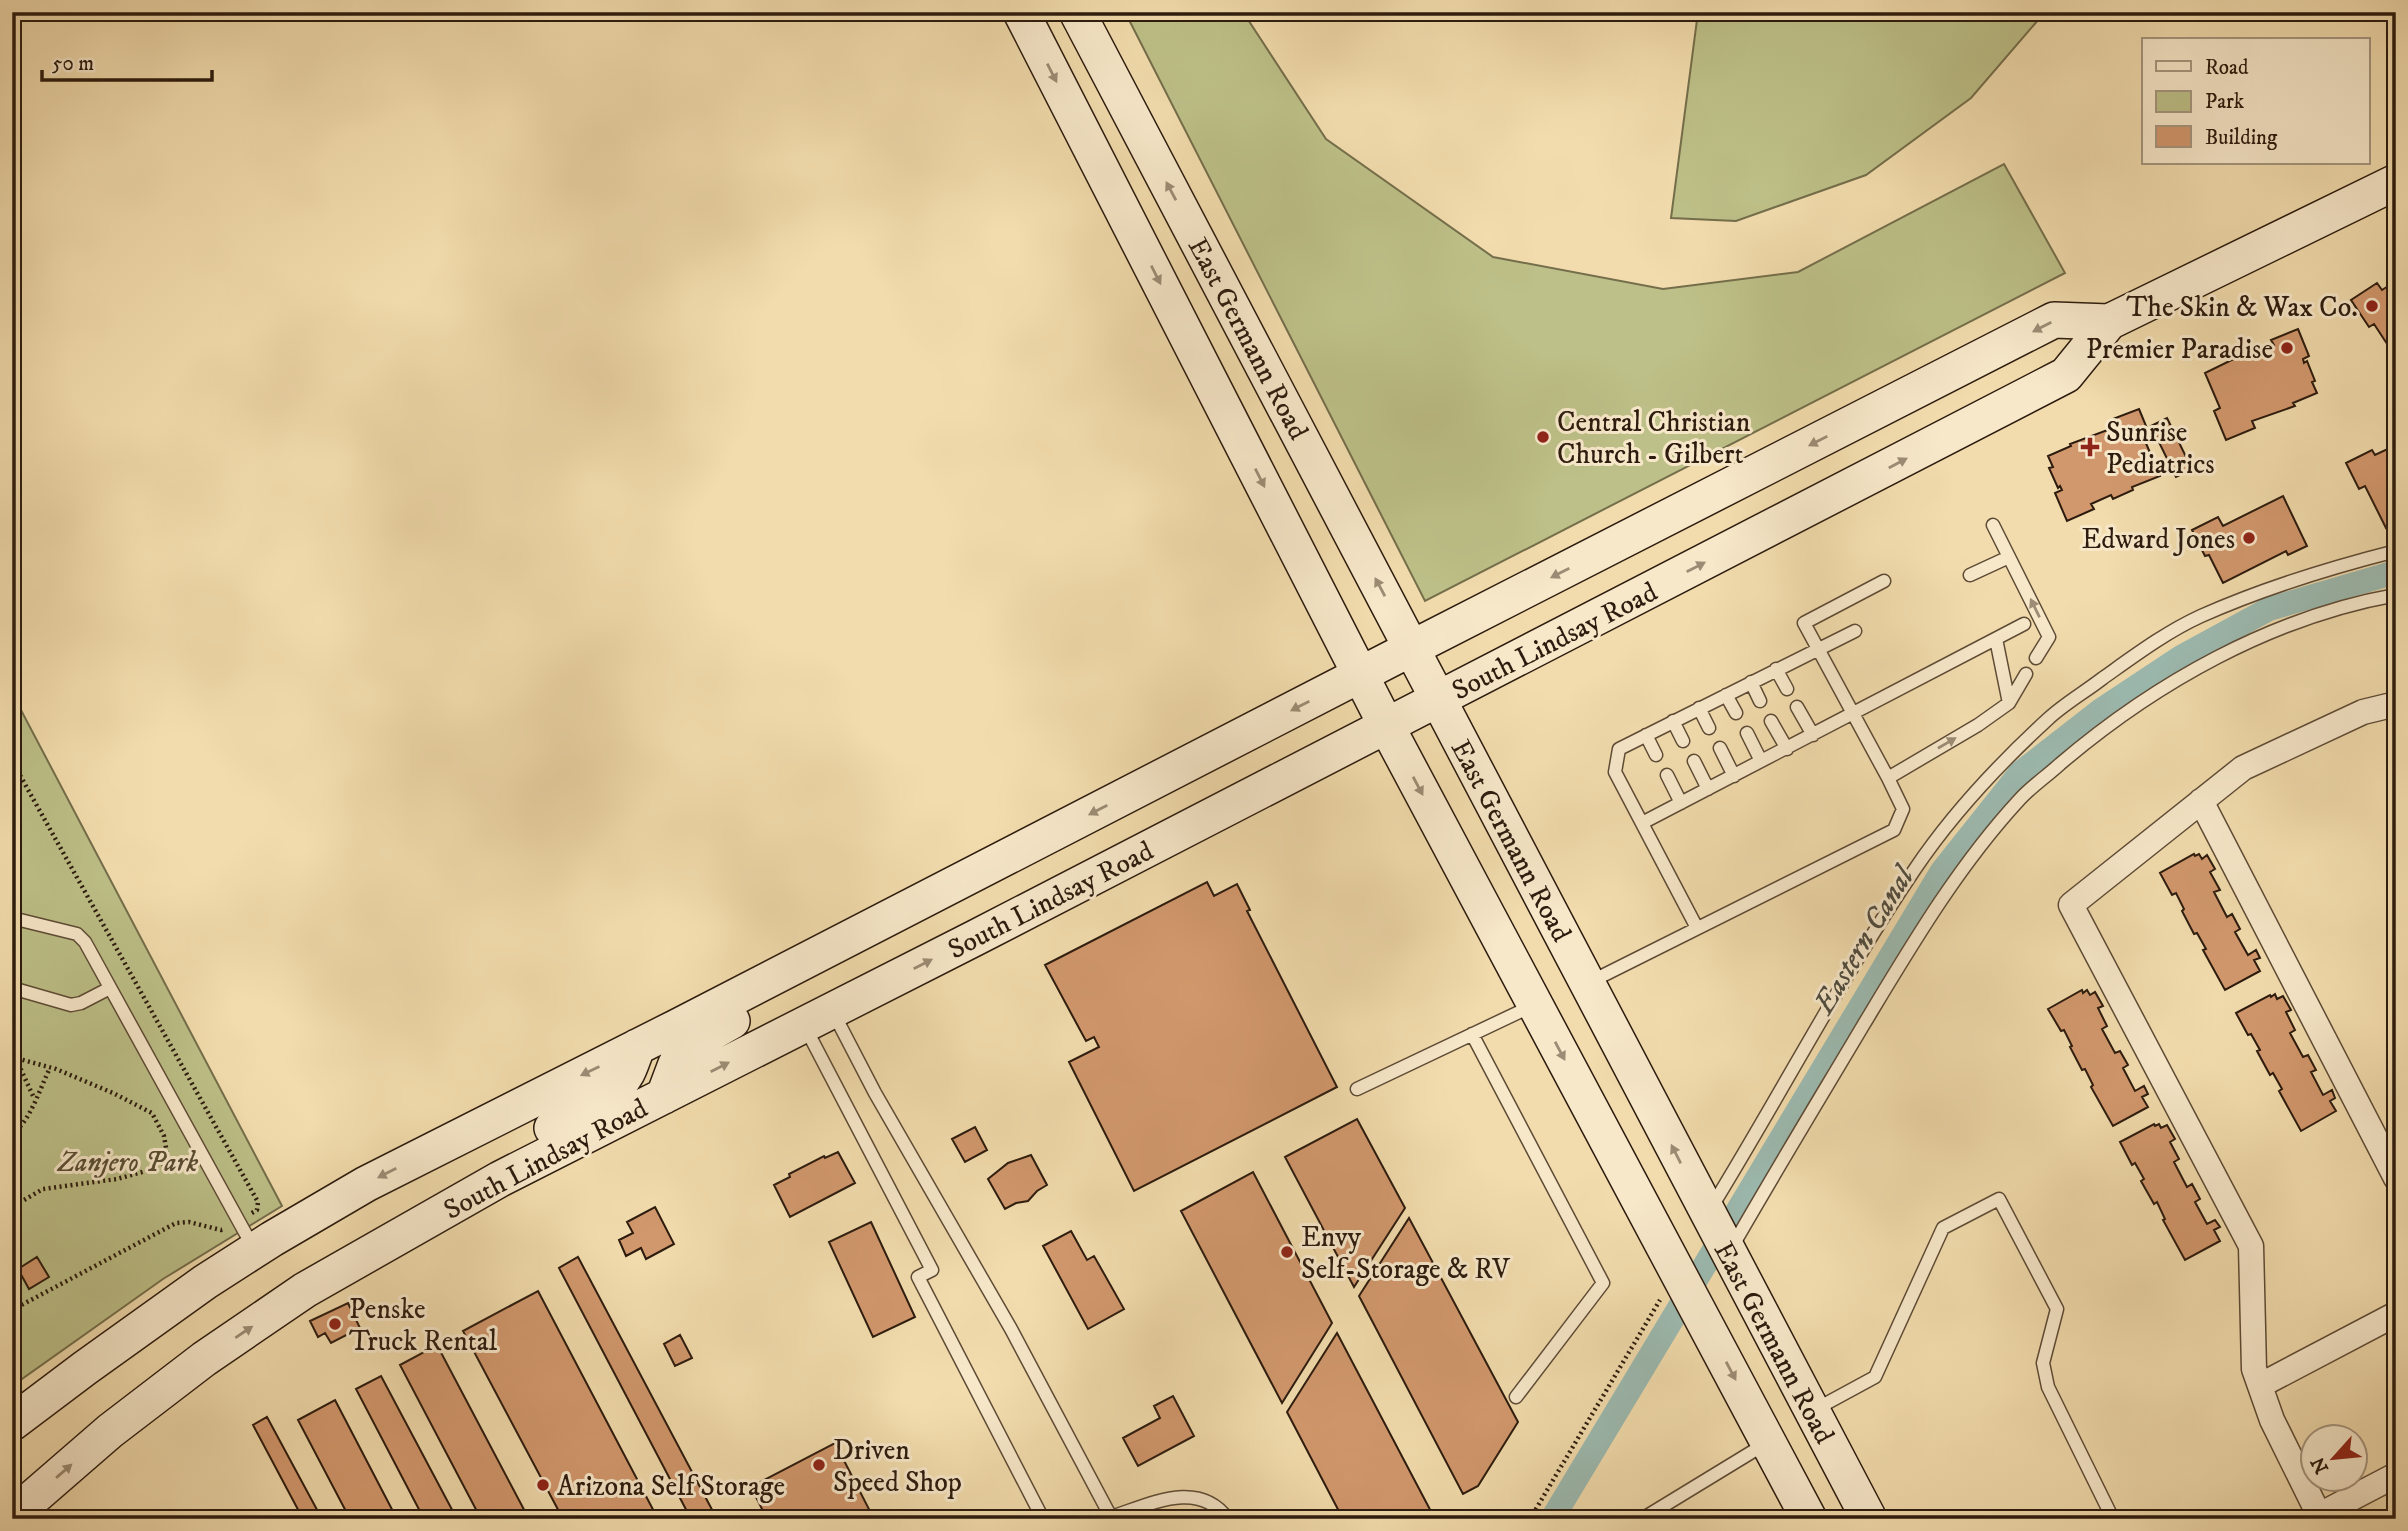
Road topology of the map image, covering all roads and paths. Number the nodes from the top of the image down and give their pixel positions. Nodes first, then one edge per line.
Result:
1 (1021, 12) edge
2 (1077, 12) edge
3 (2396, 182) edge
4 (2109, 322) junction
5 (1993, 525) dead end
6 (2396, 551) edge
7 (2009, 557) junction
8 (1970, 576) dead end
9 (1884, 581) dead end
10 (2396, 595) edge
11 (2024, 624) dead end
12 (1856, 631) dead end
13 (1996, 639) junction
14 (1412, 648) junction
15 (1818, 649) junction
16 (2036, 658) dead end
17 (1776, 669) junction
18 (2026, 674) dead end
19 (1360, 675) junction
20 (1751, 682) junction
21 (1787, 689) dead end
22 (1726, 695) junction
23 (1438, 699) junction
24 (1760, 701) dead end
25 (2009, 704) junction
26 (2396, 704) edge
27 (1797, 707) dead end
28 (1699, 708) junction
29 (1736, 713) dead end
30 (1853, 714) junction
31 (1771, 720) dead end
32 (1673, 721) junction
33 (1386, 725) junction
34 (1709, 728) dead end
35 (1747, 733) dead end
36 (1646, 735) junction
37 (1812, 735) junction
38 (1683, 741) dead end
39 (1720, 747) dead end
40 (1787, 749) junction
41 (1656, 755) dead end
42 (12, 761) edge
43 (1694, 761) dead end
44 (1762, 761) junction
45 (1667, 775) dead end
46 (1734, 776) junction
47 (1888, 778) junction
48 (1708, 789) junction
49 (2201, 801) junction
50 (1681, 803) junction
51 (1642, 823) junction
52 (12, 918) edge
53 (1697, 929) junction
54 (827, 950) junction
55 (1587, 983) junction
56 (12, 988) edge
57 (110, 988) junction
58 (1535, 1004) junction
59 (818, 1018) junction
60 (1472, 1034) junction
61 (637, 1047) junction
62 (14, 1058) edge
63 (50, 1068) junction
64 (1357, 1089) dead end
65 (664, 1096) junction
66 (34, 1099) junction
67 (12, 1134) edge
68 (2396, 1178) edge
69 (500, 1179) junction
70 (12, 1206) edge
71 (1707, 1214) junction
72 (247, 1235) junction
73 (1728, 1253) junction
74 (1677, 1271) junction
75 (12, 1310) edge
76 (2396, 1314) edge
77 (2261, 1385) junction
78 (1516, 1397) dead end
79 (1812, 1411) junction
80 (12, 1423) edge
81 (1768, 1442) junction
82 (2396, 1475) edge
83 (12, 1516) edge
84 (2316, 1517) edge
85 (1112, 1518) edge
86 (1043, 1519) edge
87 (1228, 1519) edge
88 (1530, 1519) edge
89 (1642, 1519) edge
90 (1809, 1519) edge
91 (1869, 1519) edge
92 (2113, 1519) edge

1 -> 19 main road, East Germann Road
14 -> 2 main road, East Germann Road
3 - 4 main road, South Lindsay Road
4 -> 14 main road, South Lindsay Road
23 -> 4 main road, South Lindsay Road
5 - 7 lane
6 - 71 lane
7 - 8 lane
16 -> 7 lane
9 - 15 lane
10 - 73 lane
11 - 13 lane
12 - 15 lane
13 - 25 lane
13 - 30 lane
14 - 19 main road, South Lindsay Road
14 - 23 main road, East Germann Road
15 - 17 lane
15 - 30 lane
17 - 20 lane
17 - 21 lane
18 - 25 lane
19 - 33 main road, East Germann Road
19 -> 54 main road, South Lindsay Road
20 - 22 lane
20 - 24 lane
22 - 28 lane
22 - 29 lane
23 - 33 main road, South Lindsay Road
23 - 55 main road, East Germann Road
47 -> 25 lane
26 - 49 street
27 - 37 lane
28 - 32 lane
28 - 34 lane
30 - 37 lane
30 - 47 lane
31 - 40 lane
32 - 36 lane
32 - 38 lane
33 -> 58 main road, East Germann Road
59 -> 33 main road, South Lindsay Road
35 - 44 lane
36 - 41 lane
36 - 51 lane
37 - 40 lane
39 - 46 lane
40 - 44 lane
42 - 72 path
43 - 48 lane
44 - 46 lane
45 - 50 lane
46 - 48 lane
47 - 53 lane
48 - 50 lane
49 - 68 street
49 - 77 street
50 - 51 lane
51 - 53 lane
52 - 57 lane
53 - 55 lane
54 - 61 main road, South Lindsay Road
54 - 65 main road
71 -> 55 main road, East Germann Road
56 - 57 lane
57 - 72 lane
58 - 60 lane
58 -> 74 main road, East Germann Road
65 -> 59 main road, South Lindsay Road
59 - 85 lane
59 - 86 lane
60 - 64 lane
60 - 78 lane
61 - 69 main road
61 -> 72 main road, South Lindsay Road
62 - 63 path
62 - 66 path
63 - 66 path
63 - 70 path
65 - 69 main road, South Lindsay Road
66 - 67 path
83 -> 69 main road, South Lindsay Road
71 - 73 main road, East Germann Road
72 - 75 path
72 - 80 main road, South Lindsay Road
73 - 79 main road, East Germann Road
74 -> 81 main road, East Germann Road
74 - 88 path
76 - 77 street
77 - 84 street
79 - 91 main road, East Germann Road
79 - 92 lane
81 - 89 lane
81 - 90 main road, East Germann Road
82 - 84 street
85 - 87 lane

